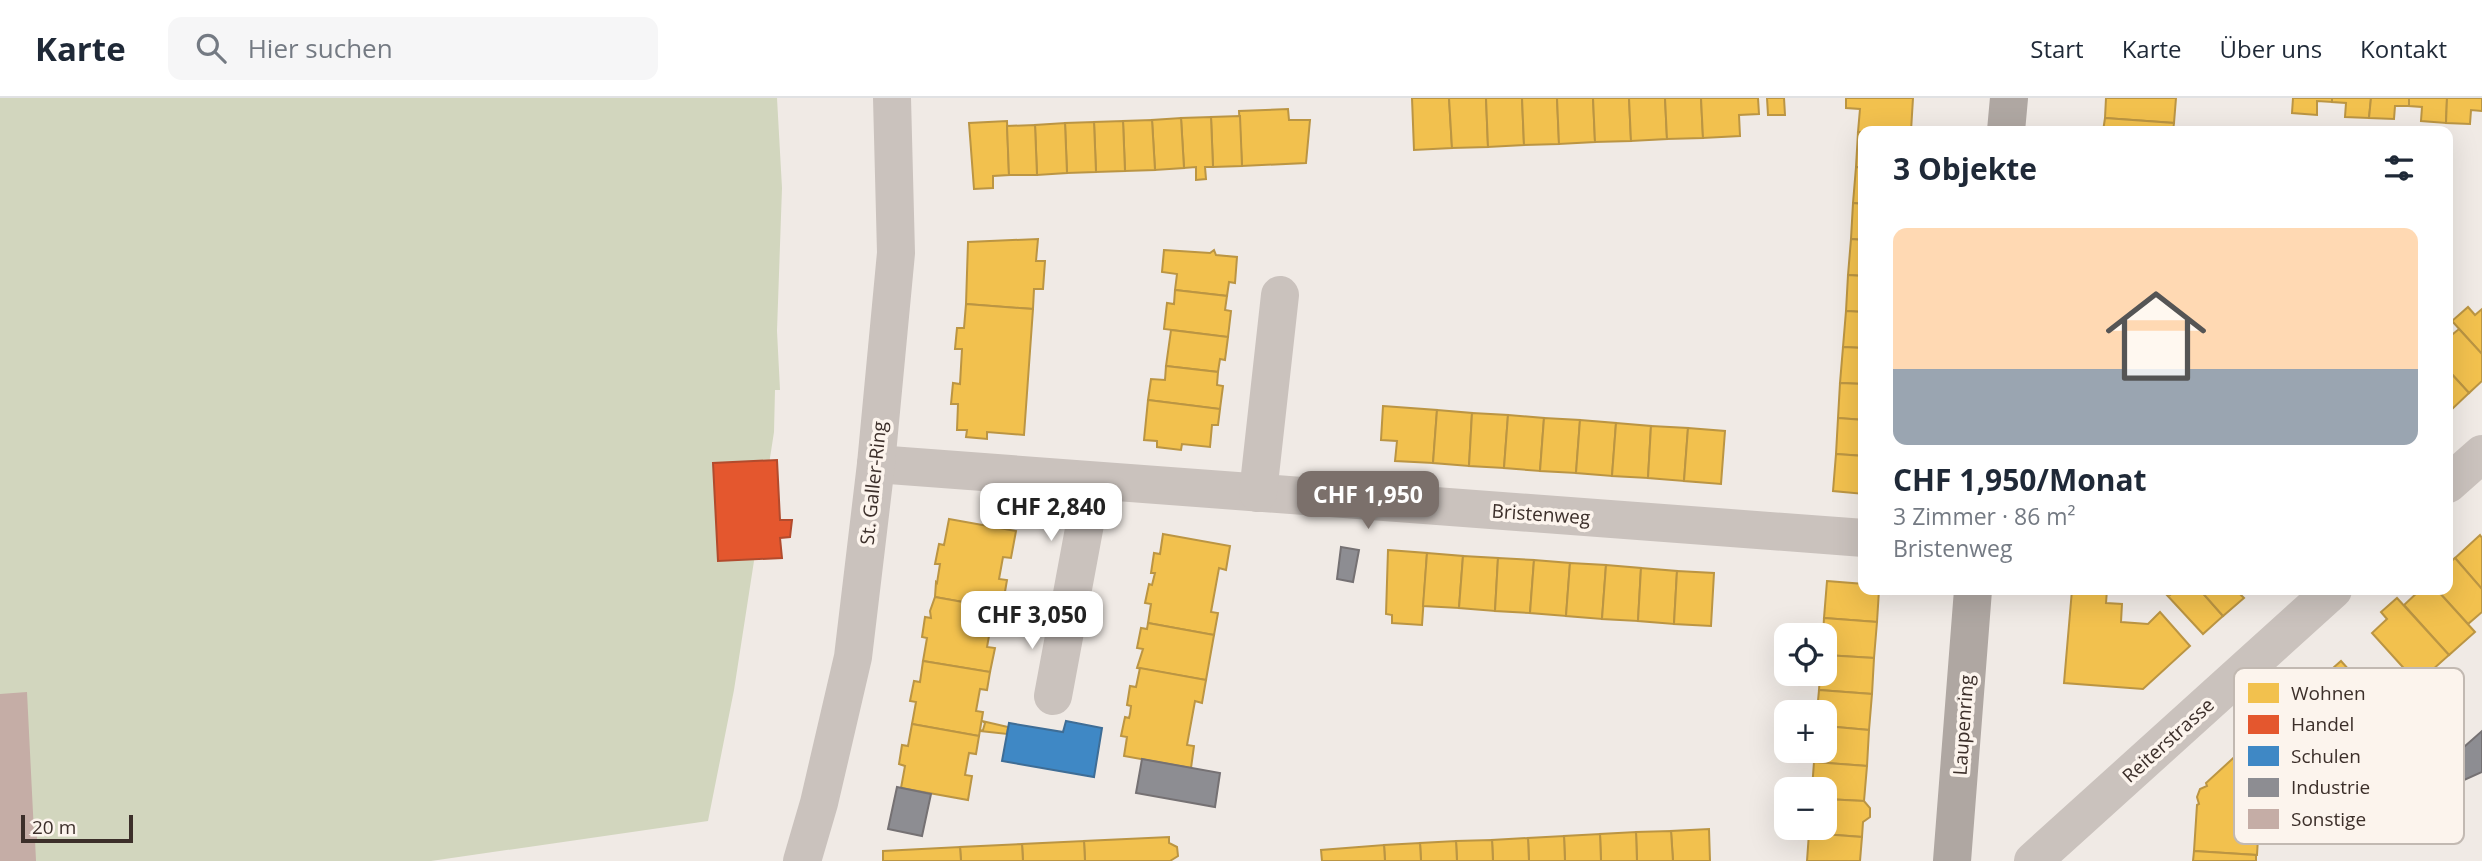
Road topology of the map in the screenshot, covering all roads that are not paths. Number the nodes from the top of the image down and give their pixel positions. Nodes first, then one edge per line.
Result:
1 (892, 98) edge
2 (2009, 98) edge
3 (2006, 126) edge
4 (1280, 295) dead end
5 (2482, 454) edge
6 (876, 464) junction
7 (2453, 480) edge
8 (1093, 481) junction
9 (1258, 493) junction
10 (1858, 538) edge
11 (1973, 595) edge
12 (2327, 595) edge
13 (2247, 668) edge
14 (2234, 680) edge
15 (1053, 696) dead end
16 (802, 861) edge
17 (1952, 861) edge
18 (2034, 861) edge

1 - 6 street, St. Galler-Ring
2 - 3 main road
4 - 9 street
5 - 7 street
6 - 8 street, Bristenweg
6 - 16 street, St. Galler-Ring
8 - 9 street, Bristenweg
8 - 15 street
9 - 10 street, Bristenweg
11 - 17 main road, Laupenring
12 - 13 street, Reiterstrasse
14 - 18 street, Reiterstrasse

